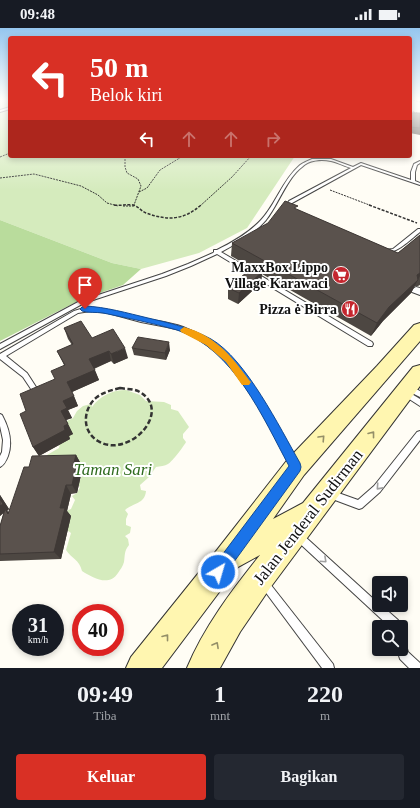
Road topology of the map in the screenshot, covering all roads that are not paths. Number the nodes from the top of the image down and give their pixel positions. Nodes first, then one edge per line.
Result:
1 (420, 162) edge
2 (354, 168) junction
3 (413, 181) junction
4 (420, 184) edge
5 (278, 199) junction
6 (290, 202) junction
7 (296, 214) edge
8 (420, 230) edge
9 (381, 251) edge
10 (216, 252) junction
11 (418, 333) edge
12 (370, 344) dead end
13 (0, 347) edge
14 (1, 356) edge
15 (33, 387) edge
16 (415, 390) edge
17 (0, 417) edge
18 (420, 434) edge
19 (0, 463) edge
20 (296, 467) junction
21 (319, 503) junction
22 (295, 534) junction
23 (227, 560) junction
24 (260, 578) junction
25 (390, 620) edge
26 (405, 656) edge
27 (142, 668) edge
28 (203, 668) edge
29 (329, 668) edge
30 (417, 668) edge

1 - 3 lane
2 - 3 lane
2 - 5 lane
2 - 6 lane
3 - 4 lane
5 - 6 lane
5 - 10 lane
6 - 7 lane
8 - 9 lane
10 - 12 lane
10 - 13 lane
20 -> 11 street
14 - 15 lane
14 - 20 lane
21 -> 16 street, Jalan Jenderal Sudirman
17 - 19 lane
18 -> 21 lane
20 - 23 street
21 - 22 street, Jalan Jenderal Sudirman
21 - 23 street
22 - 24 street, Jalan Jenderal Sudirman
22 -> 25 lane
27 -> 23 street
28 -> 24 street, Jalan Jenderal Sudirman
24 - 29 lane
26 - 30 lane

